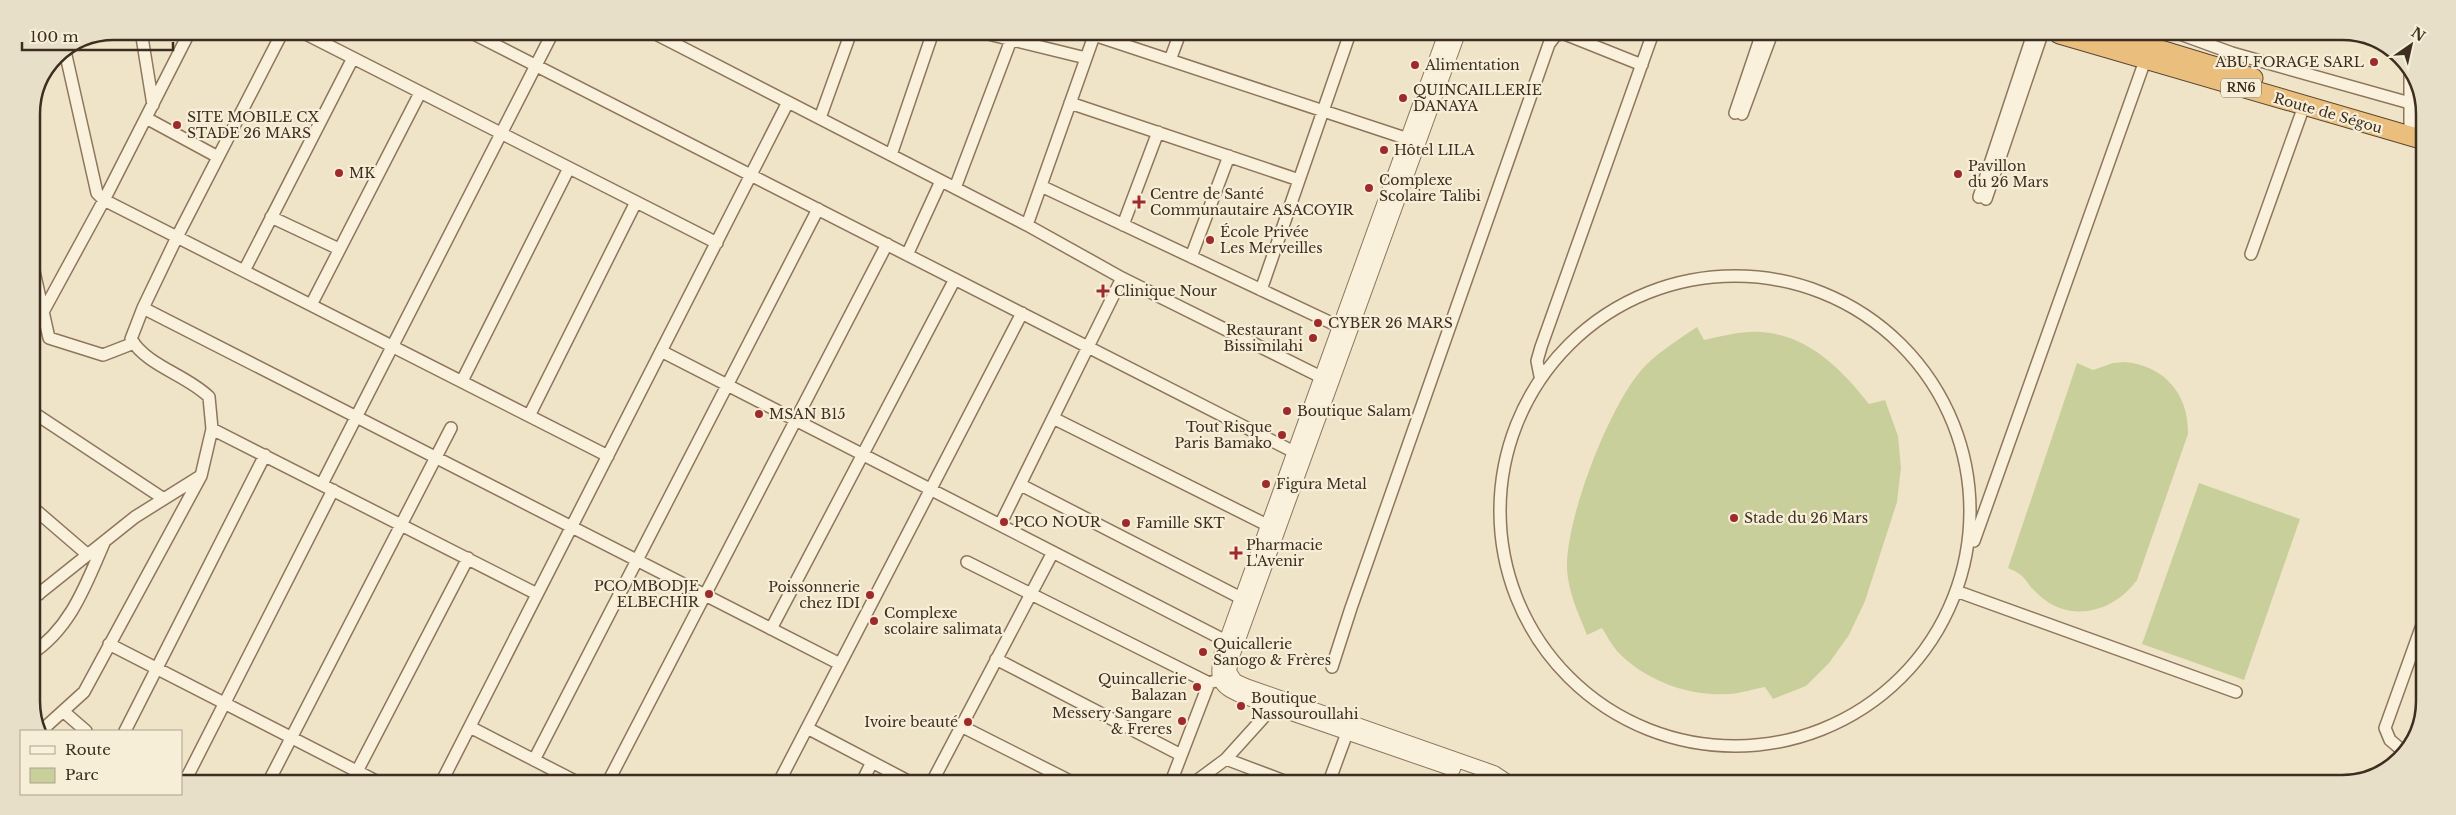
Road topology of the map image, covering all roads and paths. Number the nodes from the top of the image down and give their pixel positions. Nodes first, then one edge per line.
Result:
1 (142, 40) edge
2 (186, 40) edge
3 (278, 40) edge
4 (316, 40) edge
5 (486, 40) edge
6 (549, 40) edge
7 (668, 40) edge
8 (848, 40) edge
9 (931, 40) edge
10 (1011, 40) joint
11 (1093, 40) edge
12 (1112, 40) edge
13 (1177, 40) edge
14 (1348, 40) edge
15 (1443, 40) edge
16 (1455, 40) edge
17 (1551, 40) edge
18 (1552, 40) edge
19 (1580, 40) edge
20 (1651, 40) edge
21 (1760, 40) edge
22 (1769, 40) edge
23 (2032, 40) edge
24 (2040, 40) edge
25 (2088, 40) edge
26 (2121, 40) edge
27 (2196, 40) edge
28 (1549, 44) junction
29 (2147, 52) junction
30 (67, 58) edge
31 (353, 58) junction
32 (1086, 58) junction
33 (1170, 60) junction
34 (536, 65) junction
35 (1642, 65) junction
36 (2410, 85) edge
37 (420, 93) junction
38 (788, 102) junction
39 (2410, 102) junction
40 (1070, 103) junction
41 (2415, 104) edge
42 (153, 105) junction
43 (2304, 106) junction
44 (1323, 111) junction
45 (146, 118) junction
46 (820, 118) junction
47 (2416, 123) edge
48 (2416, 127) edge
49 (1158, 132) junction
50 (501, 133) junction
51 (2416, 138) edge
52 (1408, 139) junction
53 (891, 155) junction
54 (1229, 156) junction
55 (218, 157) junction
56 (569, 168) junction
57 (751, 175) junction
58 (1299, 180) junction
59 (941, 181) junction
60 (1041, 186) junction
61 (955, 188) junction
62 (104, 200) junction
63 (636, 202) junction
64 (818, 209) junction
65 (271, 217) junction
66 (1027, 225) junction
67 (1123, 225) junction
68 (177, 236) junction
69 (716, 243) junction
70 (887, 244) junction
71 (339, 249) junction
72 (2251, 254) dead end
73 (907, 255) junction
74 (1191, 257) junction
75 (244, 271) junction
76 (1122, 278) junction
77 (955, 279) junction
78 (1261, 290) junction
79 (40, 298) edge
80 (311, 305) junction
81 (143, 308) junction
82 (43, 312) junction
83 (1022, 313) junction
84 (1340, 327) junction
85 (134, 343) junction
86 (391, 346) junction
87 (1087, 347) junction
88 (661, 351) junction
89 (1540, 376) junction
90 (1321, 377) junction
91 (462, 381) junction
92 (727, 385) junction
93 (529, 416) junction
94 (40, 417) edge
95 (356, 417) junction
96 (1054, 418) junction
97 (796, 420) junction
98 (451, 428) dead end
99 (212, 429) junction
100 (1294, 452) junction
101 (862, 454) junction
102 (265, 455) junction
103 (608, 456) junction
104 (436, 458) junction
105 (201, 476) junction
106 (322, 484) junction
107 (1021, 484) junction
108 (930, 489) junction
109 (333, 490) junction
110 (164, 498) junction
111 (40, 514) edge
112 (401, 524) junction
113 (1000, 525) junction
114 (1267, 525) junction
115 (571, 527) junction
116 (104, 542) junction
117 (1053, 552) junction
118 (88, 555) junction
119 (468, 558) junction
120 (636, 560) junction
121 (967, 562) dead end
122 (1961, 576) junction
123 (1956, 592) junction
124 (40, 593) edge
125 (537, 594) junction
126 (1031, 594) junction
127 (704, 595) junction
128 (1241, 598) junction
129 (771, 629) junction
130 (1226, 640) junction
131 (2416, 642) edge
132 (110, 644) junction
133 (40, 649) edge
134 (996, 659) junction
135 (840, 664) junction
136 (1332, 667) dead end
137 (157, 668) junction
138 (1219, 680) junction
139 (2236, 692) dead end
140 (224, 703) junction
141 (1273, 707) junction
142 (64, 710) junction
143 (961, 726) junction
144 (45, 727) edge
145 (470, 727) junction
146 (807, 728) junction
147 (85, 730) edge
148 (126, 730) edge
149 (1348, 733) junction
150 (291, 738) junction
151 (2399, 748) edge
152 (1181, 755) junction
153 (1226, 759) junction
154 (534, 760) junction
155 (872, 762) junction
156 (188, 775) edge
157 (272, 775) edge
158 (352, 775) edge
159 (355, 775) edge
160 (445, 775) edge
161 (563, 775) edge
162 (612, 775) edge
163 (783, 775) edge
164 (866, 775) edge
165 (897, 775) edge
166 (936, 775) edge
167 (1058, 775) edge
168 (1174, 775) edge
169 (1204, 775) edge
170 (1268, 775) edge
171 (1332, 775) edge
172 (1469, 775) edge
173 (1496, 775) edge

1 - 42 street
2 - 42 street
3 - 55 street
4 - 31 street
5 - 34 street
6 - 34 street
7 - 38 street
8 - 46 street
9 - 53 street
10 - 32 street
10 - 61 street
11 - 32 street
12 - 33 street
13 - 33 street
14 - 44 street
15 - 52 street
16 - 138 street
17 - 28 street
18 - 28 street
19 - 35 street
20 - 35 street
21 - 22 street
23 - 24 street
25 - 29 highway, Route de Ségou / RN6
26 - 29 highway, Route de Ségou / RN6
27 - 39 street
28 - 136 street
29 - 43 highway, Route de Ségou / RN6
29 - 48 highway, Route de Ségou / RN6
29 - 122 street
30 - 62 street
31 - 37 street
31 - 65 street
32 - 40 street
33 - 44 street
34 - 50 street
34 - 57 street
35 - 89 street
36 - 39 street
37 - 50 street
37 - 71 street
38 - 46 street
38 - 57 street
39 - 41 street
39 - 47 street
40 - 49 street
40 - 60 street
42 - 45 street
43 - 51 highway, Route de Ségou / RN6
43 - 72 street
44 - 52 street
44 - 58 street
45 - 55 street
45 - 62 street
46 - 53 street
49 - 54 street
49 - 67 street
50 - 56 street
50 - 86 street
52 - 84 street
53 - 59 street
54 - 58 street
54 - 74 street
55 - 68 street
56 - 63 street
56 - 91 street
57 - 64 street
57 - 69 street
58 - 78 street
59 - 61 street
59 - 73 street
60 - 66 street
60 - 67 street
61 - 66 street
62 - 68 street
62 - 82 street
63 - 69 street
63 - 93 street
64 - 70 street
64 - 92 street
65 - 71 street
65 - 75 street
66 - 76 street
67 - 74 street
68 - 75 street
68 - 81 street
69 - 88 street
70 - 73 street
70 - 97 street
71 - 80 street
73 - 77 street
74 - 78 street
75 - 80 street
76 - 87 street
76 - 90 street
77 - 83 street
77 - 101 street
78 - 84 street
79 - 82 street
80 - 86 street
81 - 85 street
81 - 95 street
82 - 85 street
83 - 87 street
83 - 108 street
84 - 90 street
85 - 99 street
86 - 91 street
86 - 95 street
87 - 96 street
87 - 100 street
88 - 92 street
88 - 103 street
89 - 122 street
89 - 123 street
90 - 100 street
91 - 93 street
92 - 97 street
92 - 120 street
93 - 103 street
94 - 110 street
95 - 104 street
95 - 106 street
96 - 107 street
96 - 114 street
97 - 101 street
97 - 127 street
98 - 104 street
99 - 102 street
99 - 105 street
100 - 114 street
101 - 108 street
101 - 129 street
102 - 106 street
102 - 137 street
103 - 115 street
104 - 112 street
104 - 115 street
105 - 110 street
105 - 132 street
106 - 109 street
107 - 113 street
107 - 128 street
108 - 113 street
108 - 135 street
109 - 112 street
109 - 140 street
110 - 116 street
111 - 118 street
112 - 119 street
112 - 150 street
113 - 117 street
114 - 128 street
115 - 120 street
115 - 125 street
116 - 118 street
116 - 133 street
117 - 126 street
117 - 130 street
118 - 124 street
119 - 125 street
119 - 159 street
120 - 127 street
120 - 154 street
121 - 126 street
122 - 123 street
123 - 139 street
125 - 145 street
126 - 134 street
126 - 138 street
127 - 129 street
127 - 162 street
128 - 130 street
129 - 135 street
130 - 138 street
131 - 151 street
132 - 137 street
132 - 142 street
134 - 143 street
134 - 152 street
135 - 146 street
137 - 140 street
137 - 148 street
138 - 141 street
138 - 152 street
138 - 173 street
140 - 150 street
140 - 156 street
141 - 149 street
141 - 153 street
142 - 144 street
142 - 147 street
143 - 166 street
143 - 167 street
145 - 154 street
145 - 160 street
146 - 155 street
146 - 163 street
149 - 171 street
149 - 172 street
150 - 157 street
150 - 158 street
152 - 168 street
153 - 169 street
153 - 170 street
154 - 161 street
155 - 164 street
155 - 165 street

